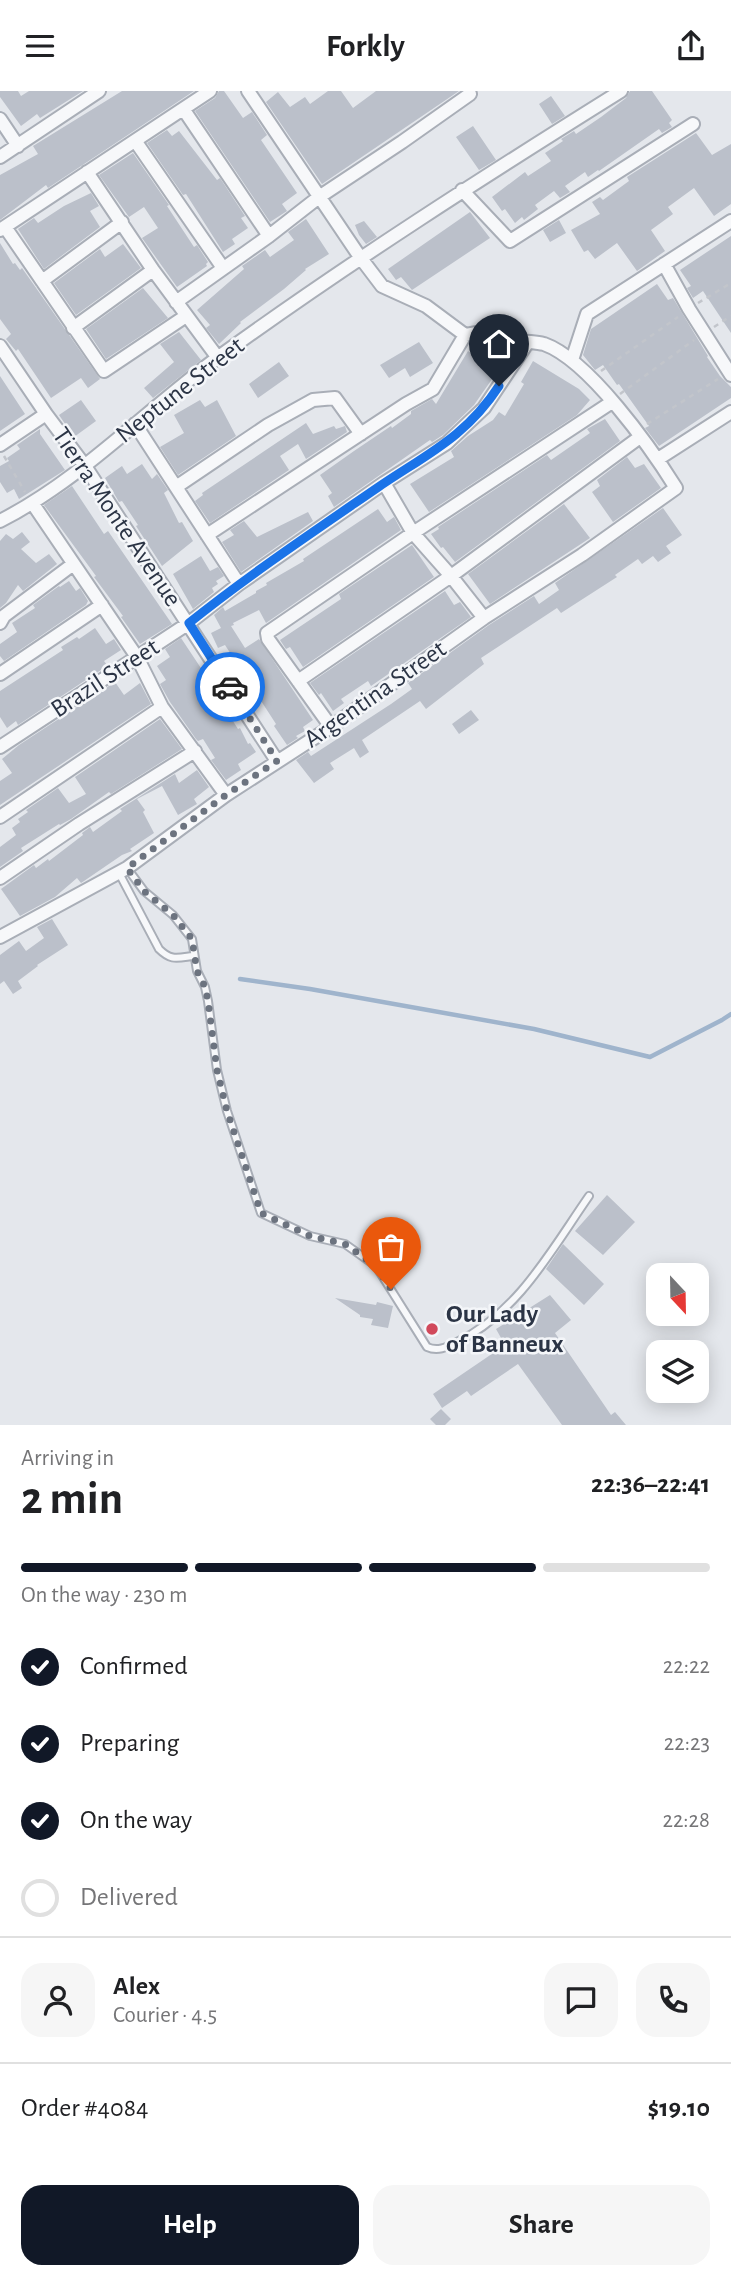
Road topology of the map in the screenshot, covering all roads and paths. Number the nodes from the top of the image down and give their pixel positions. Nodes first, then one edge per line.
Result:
1 (99, 91) edge
2 (210, 91) edge
3 (248, 91) edge
4 (621, 91) edge
5 (470, 94) dead end
6 (184, 110) junction
7 (0, 119) edge
8 (693, 124) dead end
9 (136, 142) junction
10 (18, 146) junction
11 (0, 157) edge
12 (87, 172) junction
13 (462, 190) junction
14 (319, 197) junction
15 (731, 221) edge
16 (122, 222) junction
17 (2, 228) edge
18 (269, 236) junction
19 (360, 257) junction
20 (664, 264) junction
21 (223, 268) junction
22 (153, 270) junction
23 (42, 281) junction
24 (731, 283) edge
25 (176, 302) junction
26 (689, 309) junction
27 (186, 316) junction
28 (731, 316) edge
29 (73, 328) junction
30 (704, 333) junction
31 (465, 335) junction
32 (528, 342) junction
33 (0, 346) edge
34 (218, 358) junction
35 (572, 361) junction
36 (730, 374) edge
37 (592, 377) junction
38 (612, 401) junction
39 (731, 412) edge
40 (46, 414) junction
41 (135, 424) junction
42 (361, 433) junction
43 (638, 434) junction
44 (0, 447) edge
45 (658, 459) junction
46 (85, 466) junction
47 (384, 483) junction
48 (176, 487) junction
49 (33, 504) junction
50 (0, 521) edge
51 (412, 533) junction
52 (207, 535) junction
53 (72, 565) junction
54 (450, 576) junction
55 (239, 583) junction
56 (102, 605) junction
57 (484, 618) junction
58 (0, 623) edge
59 (189, 623) junction
60 (137, 657) junction
61 (1, 672) edge
62 (299, 681) junction
63 (162, 707) junction
64 (331, 727) junction
65 (0, 747) edge
66 (195, 751) junction
67 (277, 761) junction
68 (226, 795) junction
69 (0, 817) edge
70 (123, 870) junction
71 (0, 878) edge
72 (0, 937) edge
73 (193, 956) junction
74 (589, 1196) dead end

1 - 10 street
2 - 6 street
3 - 14 street
4 - 13 street, Neptune Street
5 - 14 street
6 - 9 street
6 - 18 street
7 - 10 street
8 - 13 street
9 - 12 street
9 - 21 street
10 - 11 street
12 - 16 street
12 - 17 street
13 - 19 street, Neptune Street
14 - 18 street
14 - 19 street
15 - 20 street
16 - 22 street
16 - 23 street
17 - 23 street
18 - 21 street
19 - 31 street
19 - 34 street, Neptune Street
20 - 26 street
20 - 35 street
21 - 25 street
22 - 25 street
22 - 29 street
23 - 29 street
24 - 26 path
25 - 27 street
26 - 30 street
26 - 37 path
27 - 29 street
27 - 34 street
28 - 30 path
30 - 36 street
30 - 38 path
31 - 32 street
31 - 42 street
32 - 35 street
32 - 47 street, Brazil Street
33 - 40 street, Tierra Monte Avenue
34 - 41 street, Neptune Street
35 - 37 street
36 - 43 path
37 - 38 street
38 - 43 street
38 - 51 street
39 - 45 street
40 - 44 street
40 - 46 street, Tierra Monte Avenue
41 - 46 street, Neptune Street
41 - 48 street
42 - 48 street
42 - 52 street
43 - 45 street
43 - 54 street
44 - 49 path
45 - 57 street, Argentina Street
46 - 49 street, Neptune Street
46 - 59 street, Tierra Monte Avenue
47 - 51 street
47 - 55 street, Brazil Street
48 - 52 street
49 - 50 street, Neptune Street
49 - 53 street
51 - 54 street
51 - 62 street
52 - 55 street
53 - 56 street
53 - 58 street
54 - 57 street
54 - 62 street
55 - 59 street, Brazil Street
56 - 60 street
56 - 61 street
57 - 64 street, Argentina Street
59 - 60 street, Brazil Street
59 - 67 street, Tierra Monte Avenue
60 - 63 street
60 - 65 street, Brazil Street
62 - 64 street
63 - 66 street
63 - 69 street
64 - 67 street, Argentina Street
66 - 68 street
66 - 71 street
67 - 68 street, Argentina Street
68 - 70 street, Argentina Street
70 - 72 street, Argentina Street
70 - 73 lane
70 - 73 lane
73 - 74 lane

